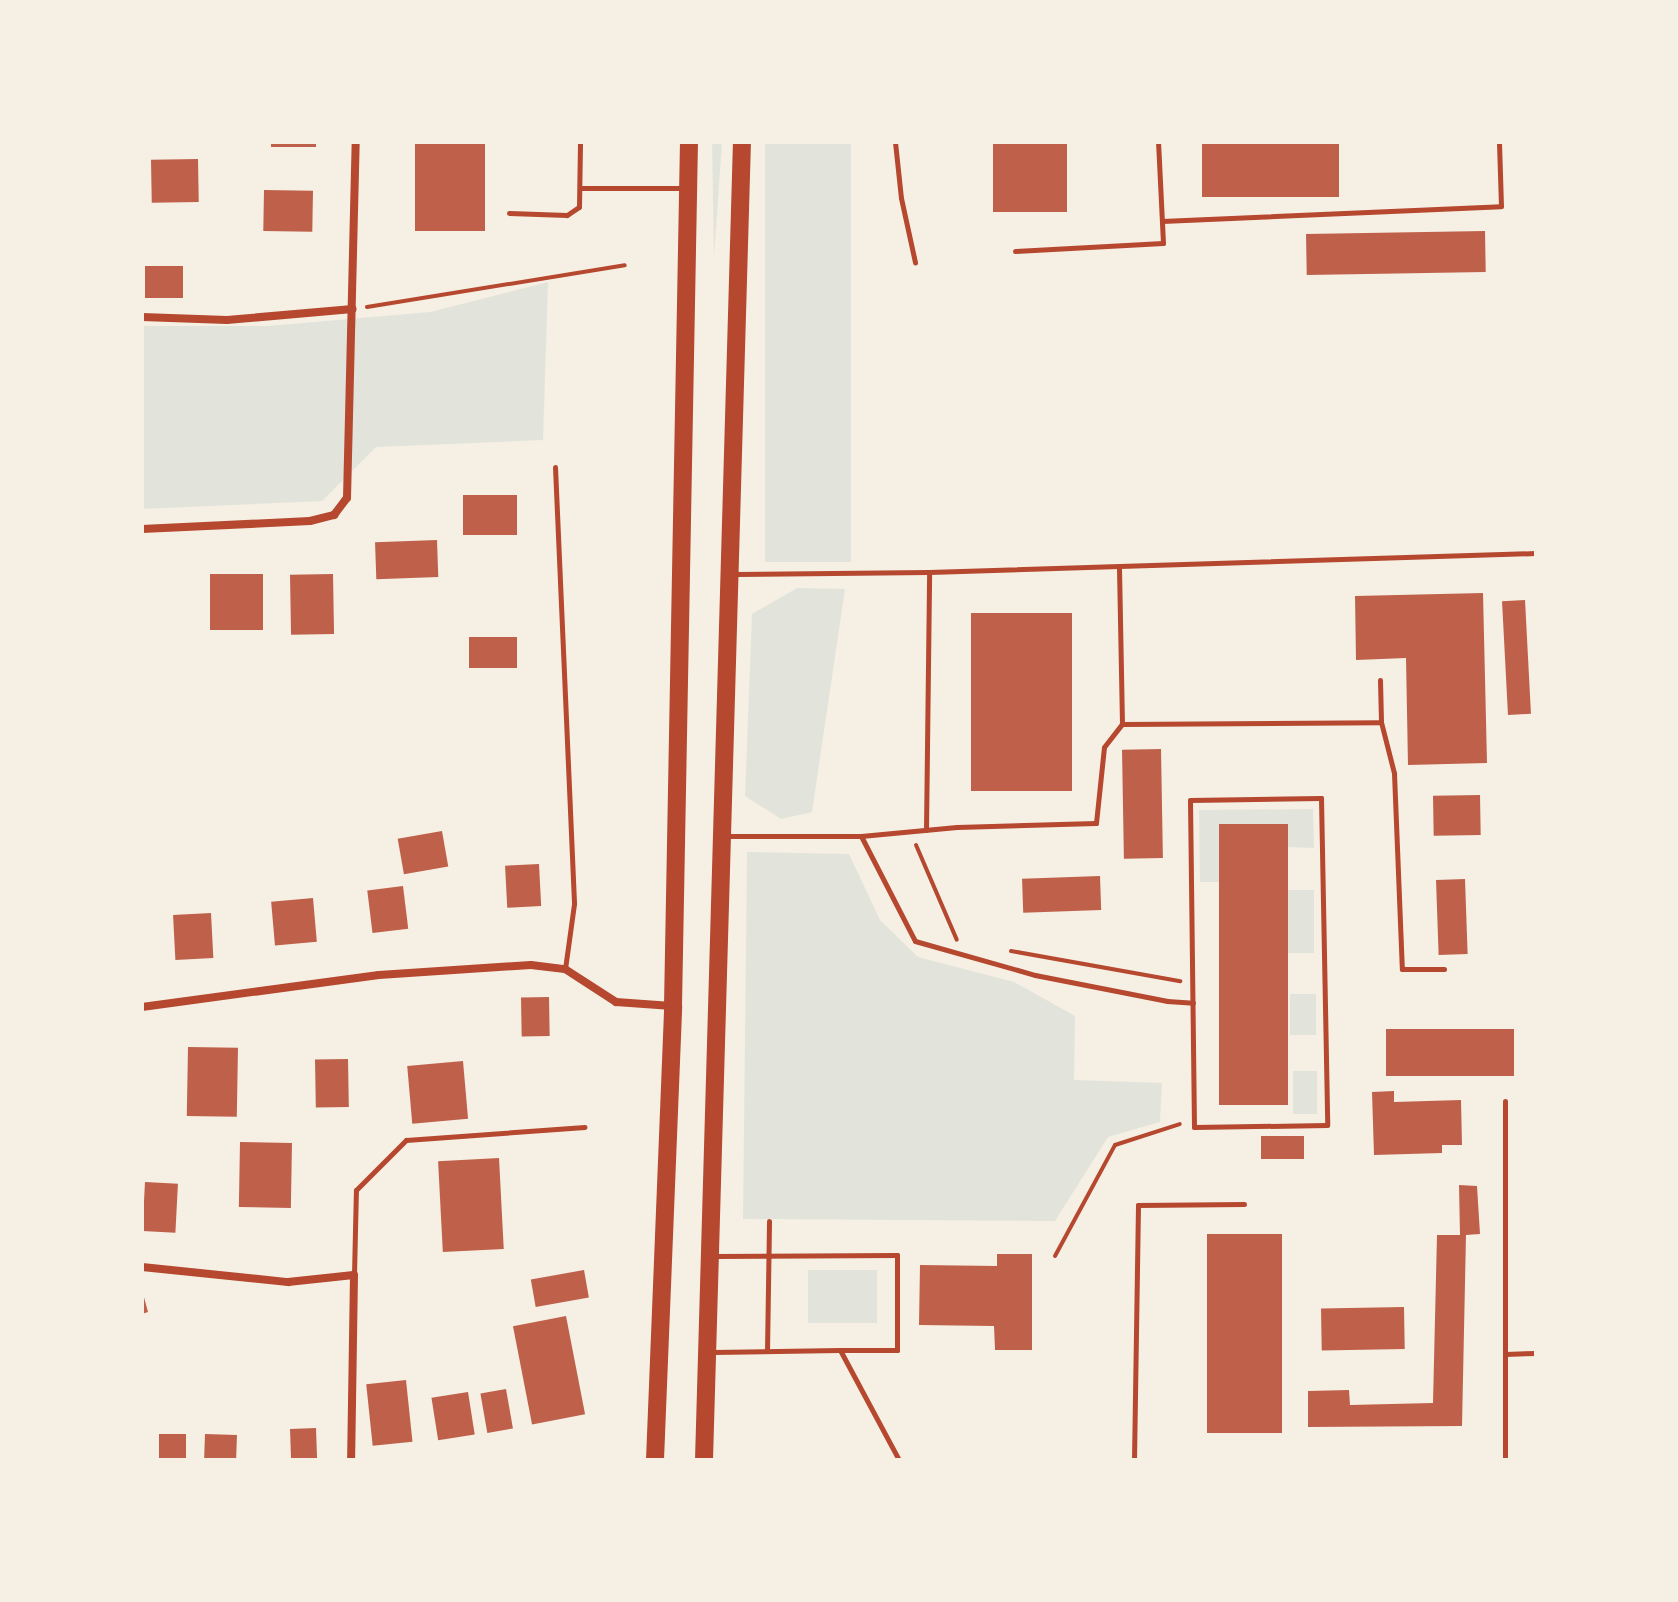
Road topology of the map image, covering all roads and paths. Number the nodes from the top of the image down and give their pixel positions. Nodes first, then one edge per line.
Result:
1 (356, 142) edge
2 (580, 142) edge
3 (689, 142) edge
4 (742, 142) edge
5 (895, 142) edge
6 (1158, 142) edge
7 (1499, 142) edge
8 (580, 188) junction
9 (688, 188) junction
10 (509, 213) dead end
11 (1162, 221) junction
12 (1015, 251) dead end
13 (915, 262) dead end
14 (625, 265) dead end
15 (353, 309) junction
16 (142, 317) edge
17 (555, 467) dead end
18 (142, 529) edge
19 (1536, 553) edge
20 (1119, 567) junction
21 (929, 572) junction
22 (731, 574) junction
23 (1380, 680) dead end
24 (1381, 722) junction
25 (1122, 724) junction
26 (926, 830) junction
27 (910, 831) junction
28 (724, 836) junction
29 (861, 836) junction
30 (958, 942) dead end
31 (1005, 950) dead end
32 (565, 969) junction
33 (1444, 969) dead end
34 (1193, 983) junction
35 (1193, 1003) junction
36 (673, 1006) junction
37 (142, 1007) edge
38 (1505, 1101) dead end
39 (1194, 1119) junction
40 (585, 1127) dead end
41 (1244, 1204) dead end
42 (769, 1221) dead end
43 (711, 1256) junction
44 (1055, 1256) dead end
45 (768, 1258) junction
46 (142, 1267) edge
47 (354, 1275) junction
48 (840, 1350) junction
49 (767, 1351) junction
50 (708, 1352) junction
51 (1536, 1353) edge
52 (1505, 1354) junction
53 (351, 1460) edge
54 (655, 1460) edge
55 (704, 1460) edge
56 (899, 1460) edge
57 (1134, 1460) edge
58 (1505, 1460) edge

1 - 15 street
2 - 8 lane
3 - 9 main road
4 - 22 main road
5 - 13 lane
6 - 11 lane
7 - 11 lane
8 - 9 lane
8 - 10 lane
9 - 36 main road
11 - 12 lane
14 - 15 path
15 - 16 street
15 - 18 street
17 - 32 lane
19 - 20 lane
20 - 21 lane
20 - 25 lane
21 - 22 lane
21 - 26 lane
22 - 28 main road
23 - 24 lane
24 - 25 lane
24 - 33 lane
25 - 26 lane
26 - 27 lane
27 - 29 lane
27 - 30 path
28 - 29 lane
28 - 43 main road
29 - 35 lane
31 - 34 path
32 - 36 street
32 - 37 street
34 - 35 lane
34 - 39 lane
35 - 39 lane
36 - 54 main road
38 - 52 lane
39 - 44 path
40 - 47 lane
41 - 57 lane
42 - 45 lane
43 - 45 lane
43 - 50 main road
45 - 48 lane
45 - 49 lane
46 - 47 street
47 - 53 street
48 - 49 lane
48 - 56 lane
49 - 50 lane
50 - 55 main road
51 - 52 lane
52 - 58 lane

